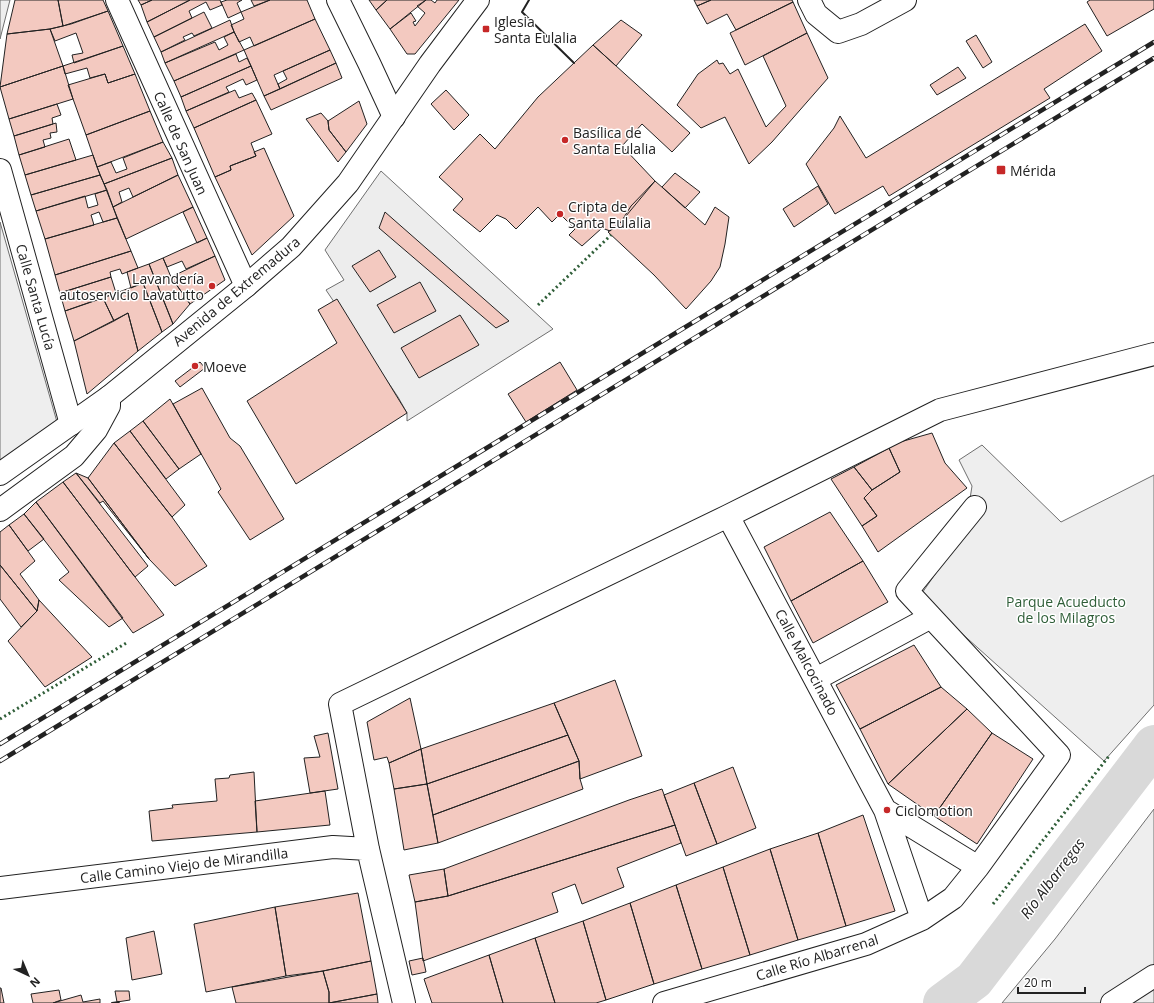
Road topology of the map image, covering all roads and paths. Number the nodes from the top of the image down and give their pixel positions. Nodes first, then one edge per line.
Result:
1 (117, 0) edge
2 (338, 0) edge
3 (478, 0) edge
4 (808, 0) edge
5 (905, 0) edge
6 (394, 117) junction
7 (0, 170) edge
8 (246, 286) junction
9 (1154, 354) edge
10 (109, 397) junction
11 (71, 424) junction
12 (0, 474) edge
13 (975, 507) dead end
14 (0, 510) edge
15 (728, 516) junction
16 (931, 617) junction
17 (816, 679) junction
18 (885, 810) junction
19 (368, 849) junction
20 (978, 867) junction
21 (0, 888) edge
22 (922, 919) junction
23 (1154, 976) edge
24 (404, 1003) edge
25 (664, 1003) edge
26 (1112, 1003) edge

1 - 8 street, Calle de San Juan
2 - 6 street
3 - 6 street, Avenida de Extremadura
4 - 5 street
6 - 8 street, Avenida de Extremadura
7 - 11 street, Calle Santa Lucía
8 - 10 street, Avenida de Extremadura
9 - 15 street
10 - 11 street, Avenida de Extremadura
10 - 14 street
11 - 12 street, Avenida de Extremadura
13 - 16 street
15 - 17 street, Calle Malcocinado
15 - 19 street
16 - 17 street
16 - 20 street, Calle Río Albarrenal
17 - 18 street, Calle Malcocinado
18 - 20 street
18 - 22 street, Calle Malcocinado
19 - 21 street, Calle Camino Viejo de Mirandilla
19 - 24 street
20 - 22 street, Calle Río Albarrenal
22 - 25 street, Calle Río Albarrenal
23 - 26 street

